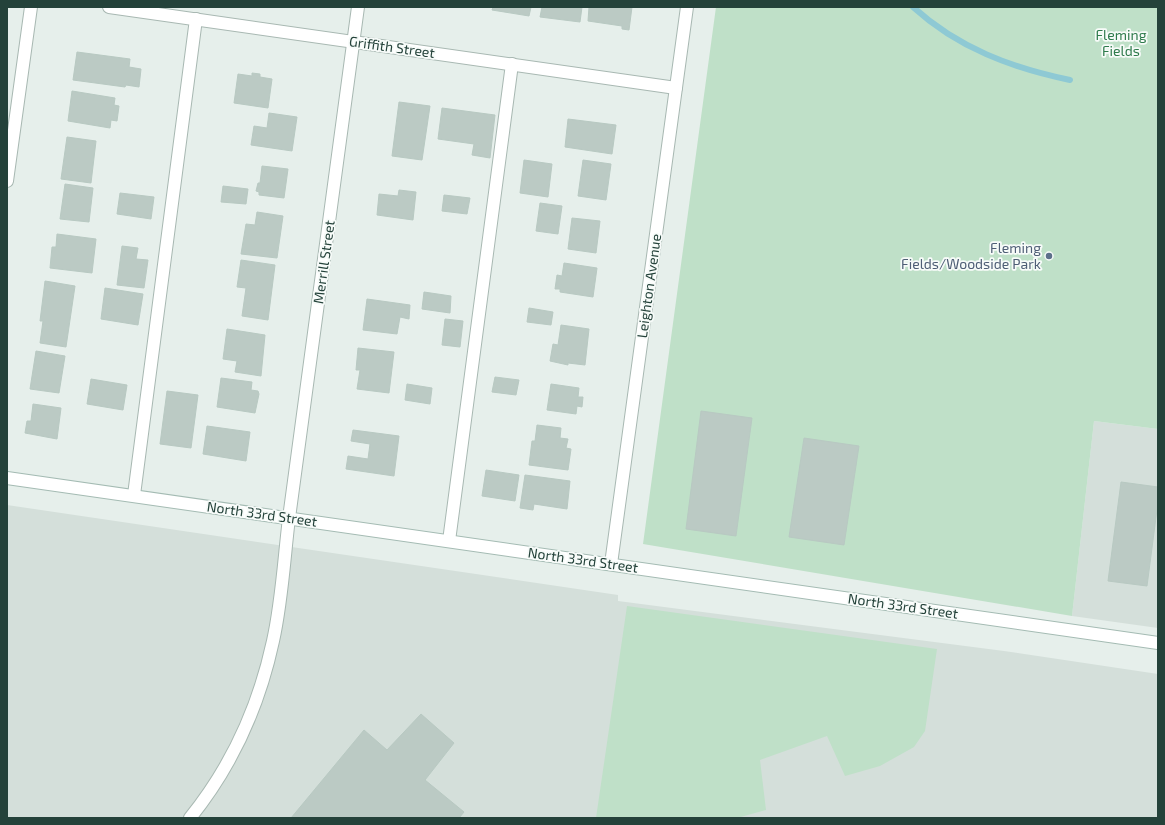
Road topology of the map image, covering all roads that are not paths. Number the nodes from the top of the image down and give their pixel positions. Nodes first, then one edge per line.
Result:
1 (32, 7) edge
2 (109, 7) edge
3 (358, 7) edge
4 (687, 7) edge
5 (196, 20) junction
6 (354, 42) junction
7 (512, 64) junction
8 (676, 88) junction
9 (7, 181) edge
10 (7, 478) edge
11 (134, 495) junction
12 (290, 518) junction
13 (449, 541) junction
14 (611, 564) junction
15 (1158, 643) edge
16 (190, 818) edge

1 - 9 street
2 - 5 street, Griffith Street
3 - 6 street, Merrill Street
4 - 8 street, Leighton Avenue
5 - 6 street, Griffith Street
5 - 11 street
6 - 7 street, Griffith Street
6 - 12 street, Merrill Street
7 - 8 street, Griffith Street
7 - 13 street
8 - 14 street, Leighton Avenue
10 - 11 street, North 33rd Street
11 - 12 street, North 33rd Street
12 - 13 street, North 33rd Street
12 - 16 street, Merrill Street
13 - 14 street, North 33rd Street
14 - 15 street, North 33rd Street

